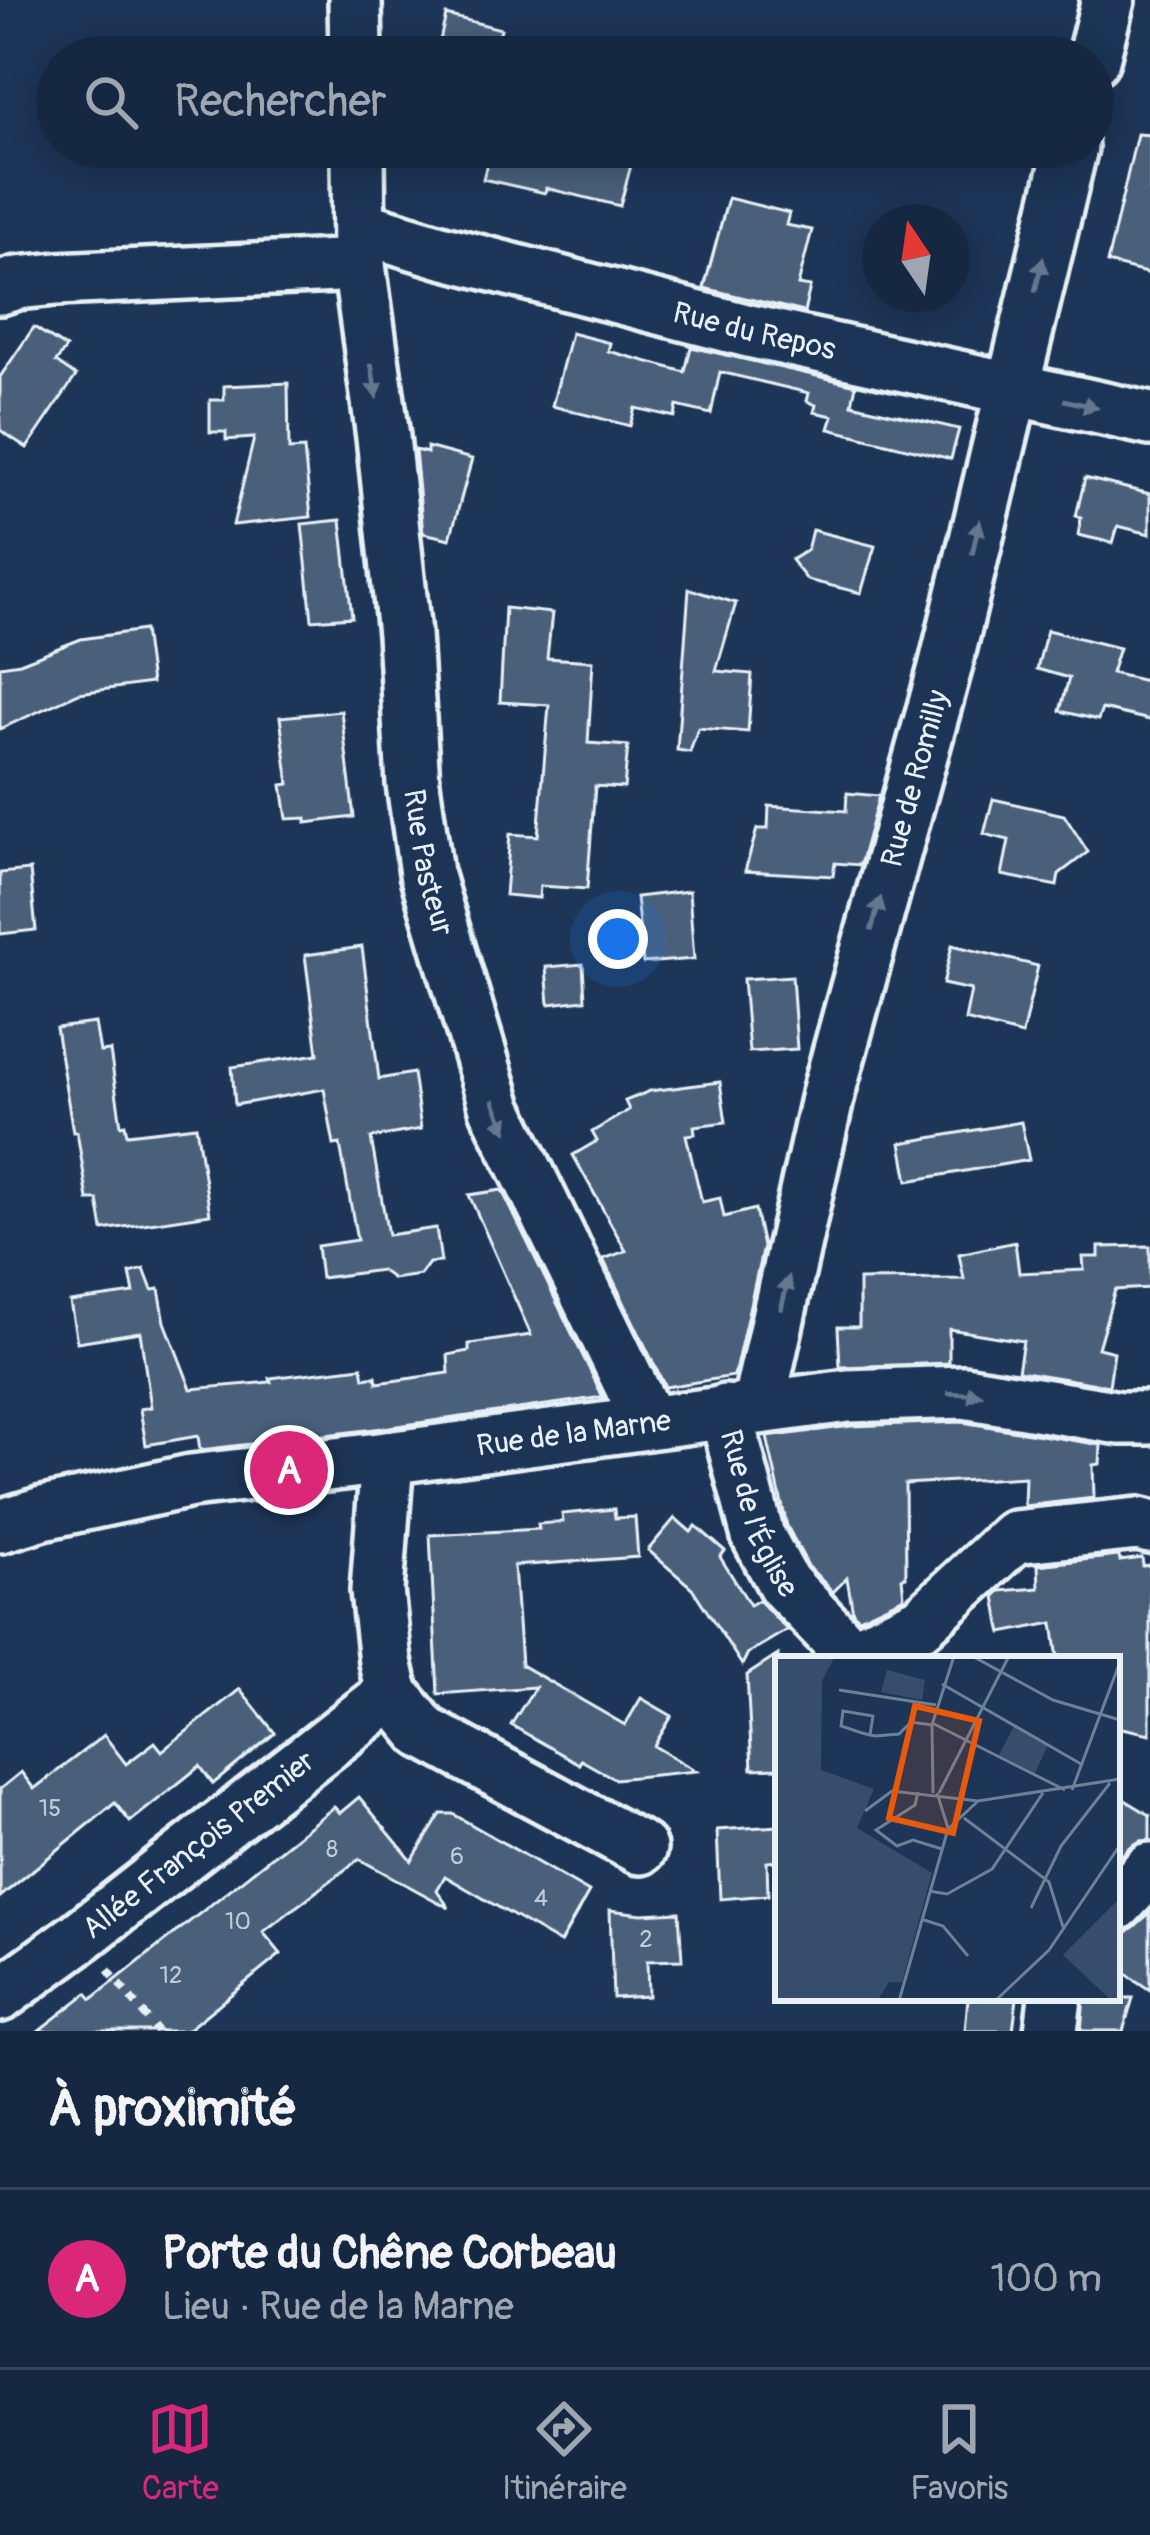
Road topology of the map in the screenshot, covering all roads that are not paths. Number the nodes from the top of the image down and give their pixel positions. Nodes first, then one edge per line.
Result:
1 (355, 0) edge
2 (1108, 0) edge
3 (356, 36) edge
4 (1099, 36) edge
5 (358, 168) edge
6 (1066, 168) edge
7 (360, 246) junction
8 (0, 288) edge
9 (1011, 388) junction
10 (1150, 419) edge
11 (742, 1409) junction
12 (1150, 1418) edge
13 (648, 1421) junction
14 (386, 1458) junction
15 (0, 1526) edge
16 (1150, 1527) edge
17 (926, 1641) edge
18 (853, 1656) edge
19 (858, 1656) edge
20 (392, 1693) junction
21 (640, 1848) dead end
22 (0, 1995) edge
23 (1055, 2001) edge
24 (1051, 2031) edge

1 - 3 street
2 - 4 street
5 - 7 street, Rue Pasteur
9 -> 6 street, Rue de Romilly
7 - 8 street, Rue du Repos
7 - 9 street, Rue du Repos
7 -> 13 street, Rue Pasteur
9 -> 10 street, Rue du Repos
11 -> 9 street, Rue de Romilly
11 -> 12 street, Rue de la Marne
11 - 13 street, Rue de la Marne
11 - 18 street, Rue de l'Église
13 - 14 street, Rue de la Marne
14 - 15 street, Rue de la Marne
14 - 20 street
16 - 17 street
17 - 19 street
20 - 21 street
20 - 22 street, Allée François Premier
23 - 24 street

